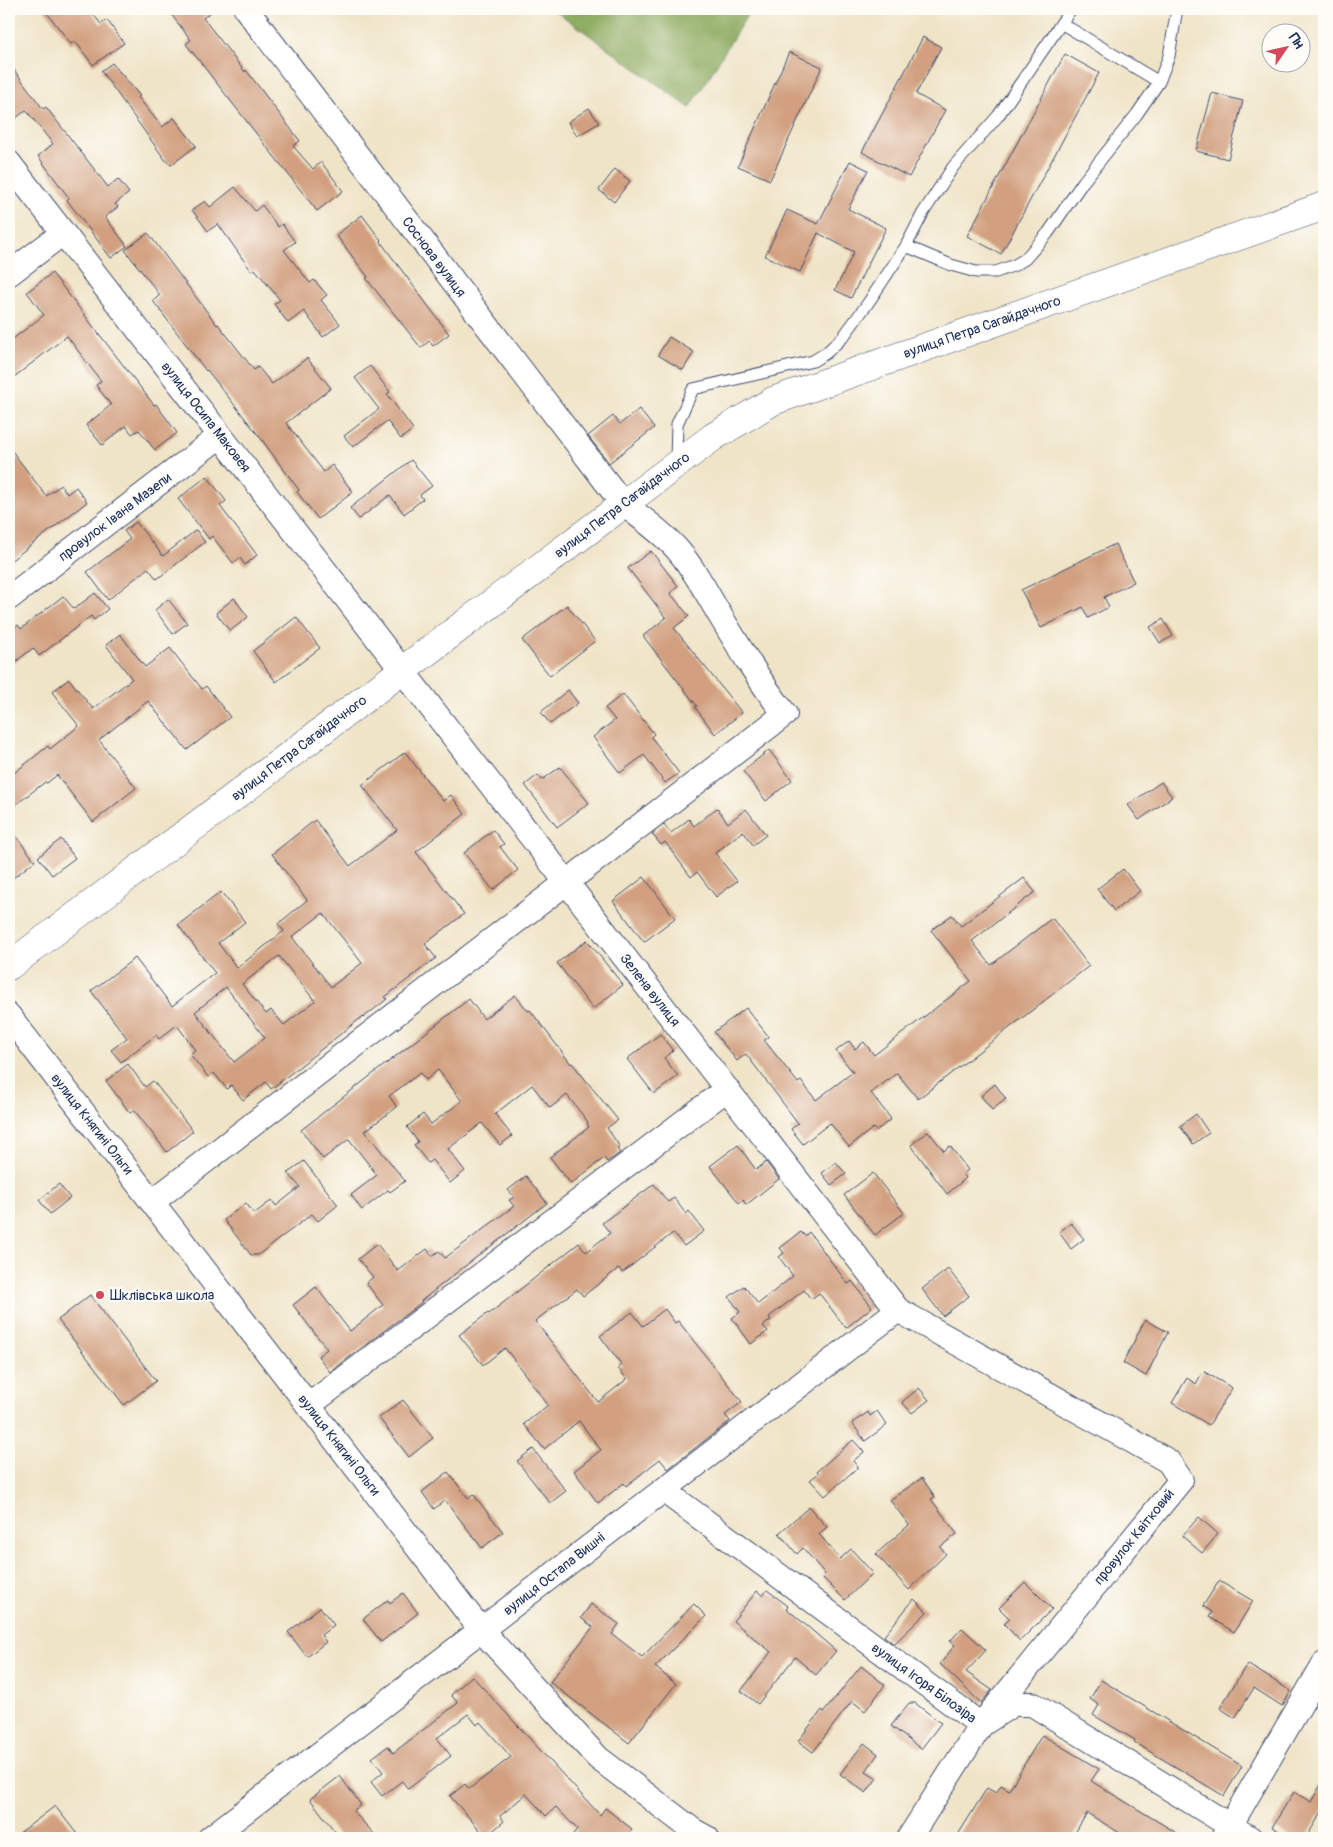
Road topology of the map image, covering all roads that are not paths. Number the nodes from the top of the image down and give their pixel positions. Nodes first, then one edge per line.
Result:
1 (246, 9) edge
2 (1071, 9) edge
3 (1177, 9) edge
4 (1061, 23) junction
5 (1159, 82) junction
6 (9, 163) edge
7 (1324, 206) edge
8 (63, 233) junction
9 (906, 246) junction
10 (9, 274) edge
11 (220, 436) junction
12 (675, 465) junction
13 (623, 504) junction
14 (9, 598) edge
15 (402, 670) junction
16 (566, 882) junction
17 (9, 966) edge
18 (9, 1016) edge
19 (727, 1089) junction
20 (152, 1202) junction
21 (898, 1310) junction
22 (308, 1406) junction
23 (663, 1490) junction
24 (481, 1630) junction
25 (1324, 1664) edge
26 (981, 1725) junction
27 (1227, 1832) edge
28 (210, 1838) edge
29 (707, 1838) edge
30 (909, 1838) edge
31 (1250, 1838) edge

1 - 13 street, Соснова вулиця
2 - 4 lane
3 - 5 lane
4 - 5 lane
4 - 9 lane
5 - 9 lane
6 - 8 street, вулиця Осипа Маковея
7 - 12 street, вулиця Петра Сагайдачного
8 - 10 street
8 - 11 street, вулиця Осипа Маковея
9 - 12 lane
11 - 14 street, провулок Івана Мазепи
11 - 15 street, вулиця Осипа Маковея
12 - 13 street, вулиця Петра Сагайдачного
13 - 15 street, вулиця Петра Сагайдачного
13 - 16 street, Соснова вулиця
15 - 16 street, Зелена вулиця
15 - 17 street, вулиця Петра Сагайдачного
16 - 19 street, Зелена вулиця
16 - 20 street
18 - 20 street, вулиця Княгині Ольги
19 - 21 street, Зелена вулиця
19 - 22 street
20 - 22 street, вулиця Княгині Ольги
21 - 23 street, вулиця Остапа Вишні
21 - 26 street, провулок Квітковий
22 - 24 street, вулиця Княгині Ольги
23 - 24 street, вулиця Остапа Вишні
23 - 26 street, вулиця Ігоря Білозіра
24 - 28 street, вулиця Остапа Вишні
24 - 29 street, вулиця Княгині Ольги
25 - 27 street
26 - 27 street, вулиця Ігоря Білозіра
26 - 30 street, провулок Квітковий
27 - 31 street, вулиця Ігоря Білозіра

